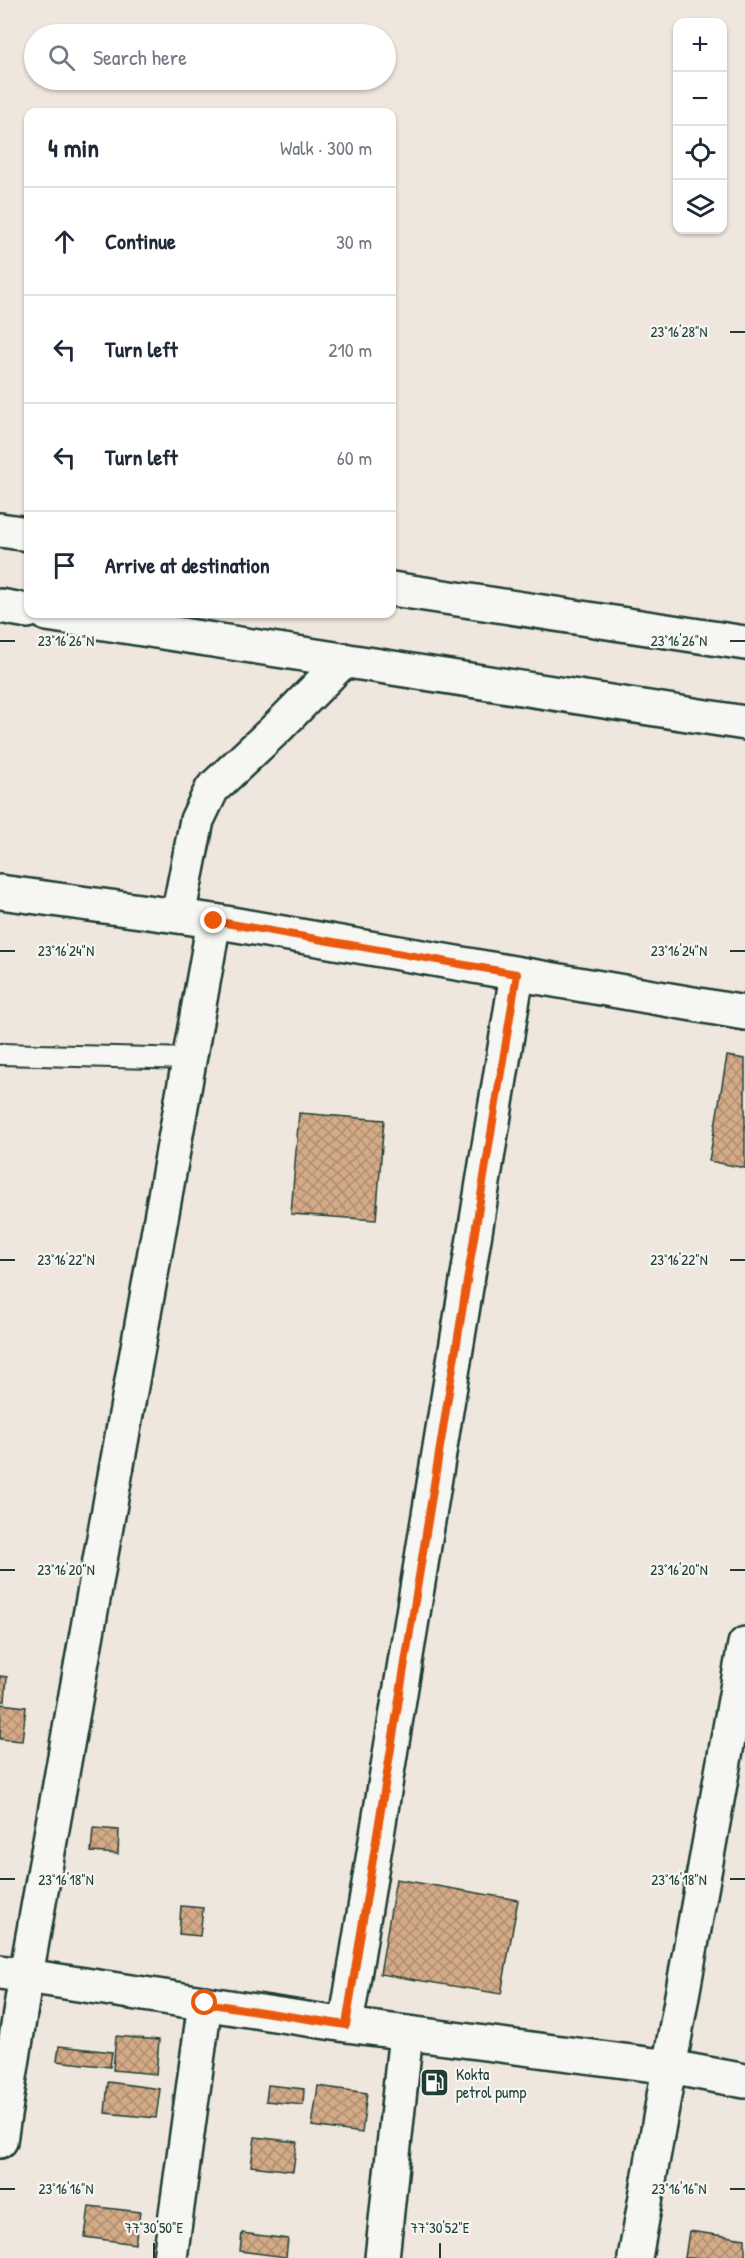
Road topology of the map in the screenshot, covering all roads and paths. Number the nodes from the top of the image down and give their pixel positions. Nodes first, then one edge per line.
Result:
1 (0, 530) edge
2 (24, 533) edge
3 (396, 590) edge
4 (0, 606) edge
5 (24, 610) edge
6 (73, 618) edge
7 (745, 644) edge
8 (344, 660) junction
9 (745, 723) edge
10 (0, 892) edge
11 (178, 916) junction
12 (214, 921) junction
13 (517, 974) junction
14 (745, 1013) edge
15 (0, 1054) edge
16 (190, 1059) junction
17 (745, 1644) edge
18 (13, 1974) edge
19 (205, 2003) junction
20 (346, 2025) junction
21 (406, 2033) junction
22 (670, 2067) junction
23 (745, 2081) edge
24 (0, 2141) edge
25 (170, 2258) edge
26 (382, 2258) edge
27 (635, 2258) edge

1 - 2 street
3 - 7 street
4 - 5 street
6 - 8 street
8 - 9 street
8 - 11 street
10 - 11 street
11 - 12 street
12 - 13 street
12 - 16 street
13 - 14 street
13 - 20 street
15 - 16 lane
16 - 18 street
17 - 22 street
18 - 19 street
18 - 24 street
19 - 20 street
19 - 25 street
20 - 21 street
21 - 22 street
21 - 26 street
22 - 23 street
22 - 27 street

